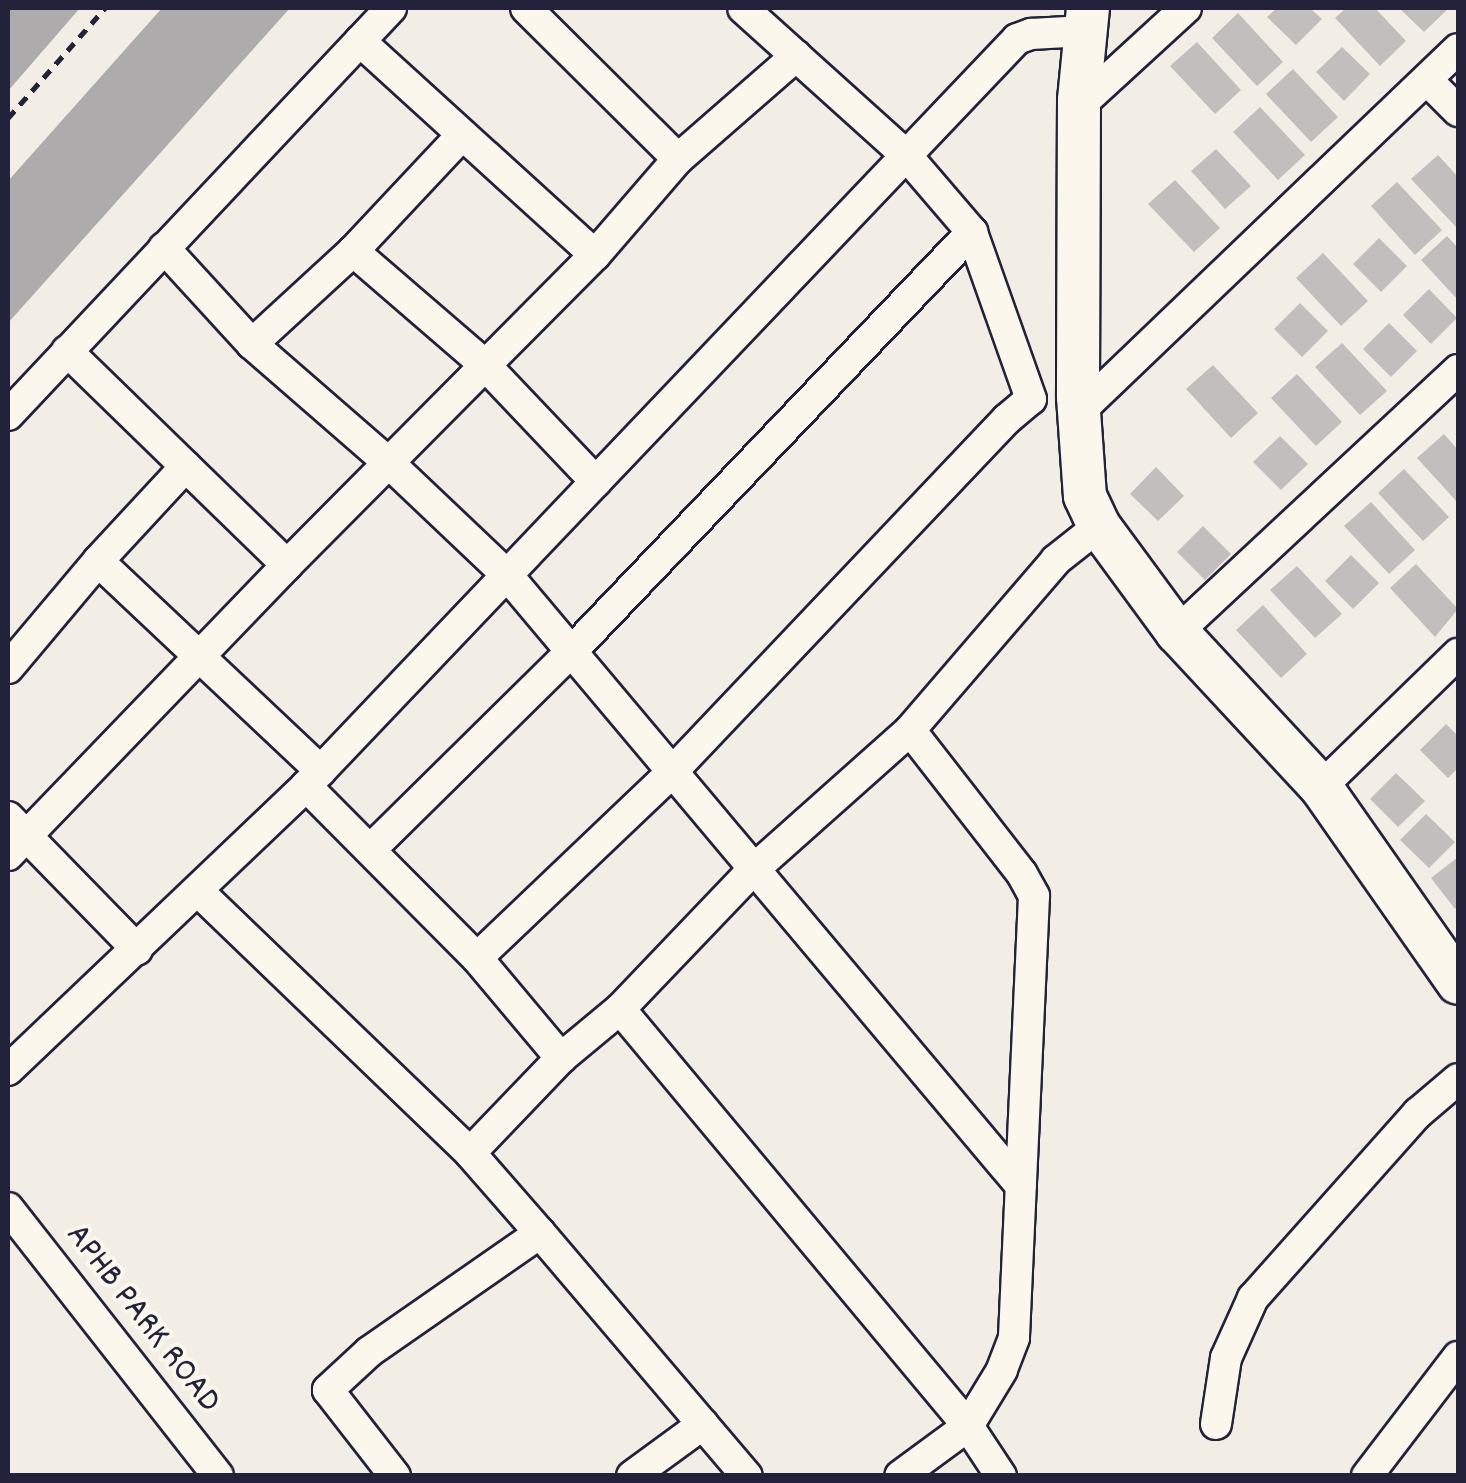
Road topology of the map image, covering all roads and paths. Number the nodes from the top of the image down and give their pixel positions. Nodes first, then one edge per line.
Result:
1 (105, 8) edge
2 (391, 8) edge
3 (526, 8) edge
4 (743, 8) edge
5 (1186, 8) edge
6 (1079, 24) edge
7 (360, 41) junction
8 (1458, 50) edge
9 (796, 56) junction
10 (1427, 80) junction
11 (1079, 106) junction
12 (1458, 111) edge
13 (8, 118) edge
14 (462, 135) junction
15 (906, 156) junction
16 (678, 159) junction
17 (972, 232) junction
18 (164, 248) junction
19 (353, 251) junction
20 (595, 254) junction
21 (252, 344) junction
22 (68, 351) junction
23 (485, 365) junction
24 (1458, 370) edge
25 (1058, 401) junction
26 (8, 415) edge
27 (391, 465) junction
28 (186, 466) junction
29 (596, 482) junction
30 (1078, 542) junction
31 (98, 560) junction
32 (287, 565) junction
33 (507, 575) junction
34 (1177, 632) junction
35 (572, 652) junction
36 (199, 653) junction
37 (1458, 654) edge
38 (8, 668) edge
39 (910, 730) junction
40 (671, 773) junction
41 (313, 778) junction
42 (1321, 787) junction
43 (14, 836) edge
44 (370, 850) junction
45 (752, 871) junction
46 (198, 891) junction
47 (137, 949) junction
48 (477, 958) junction
49 (1458, 983) edge
50 (620, 1009) junction
51 (560, 1058) junction
52 (8, 1070) edge
53 (1458, 1079) edge
54 (470, 1152) junction
55 (1021, 1186) junction
56 (8, 1208) edge
57 (540, 1233) junction
58 (1458, 1357) edge
59 (703, 1424) junction
60 (1216, 1424) dead end
61 (968, 1426) junction
62 (218, 1476) edge
63 (395, 1476) edge
64 (632, 1476) edge
65 (747, 1476) edge
66 (900, 1476) edge
67 (1001, 1476) edge
68 (1367, 1476) edge

1 - 13 path
2 - 7 street
3 - 16 street
4 - 9 street
5 - 11 street
6 - 11 street
6 - 15 street
7 - 14 street
7 - 18 street
8 - 10 street
9 - 15 street
9 - 16 street
10 - 12 street
10 - 25 street
11 - 25 street
14 - 19 street
14 - 20 street
15 - 17 street
15 - 29 street
16 - 20 street
17 - 25 street
17 - 35 street
18 - 21 street
18 - 22 street
19 - 21 street
19 - 23 street
20 - 23 street
21 - 27 street
22 - 26 street
22 - 28 street
23 - 27 street
23 - 29 street
24 - 34 street
25 - 30 street
25 - 40 street
27 - 32 street
27 - 33 street
28 - 31 street
28 - 32 street
29 - 33 street
30 - 34 street
30 - 39 street
31 - 36 street
31 - 38 street
32 - 36 street
33 - 35 street
33 - 41 street
34 - 42 street
35 - 40 street
35 - 44 street
36 - 41 street
36 - 43 street
37 - 42 street
39 - 45 street
39 - 55 street
40 - 45 street
40 - 48 street
41 - 44 street
41 - 46 street
42 - 49 street
43 - 47 street
44 - 48 street
45 - 50 street
45 - 55 street
46 - 47 street
46 - 54 street
47 - 52 street
48 - 51 street
50 - 51 street
50 - 61 street
51 - 54 street
53 - 60 street
54 - 57 street
55 - 61 street
56 - 62 street, APHB PARK ROAD
57 - 59 street
57 - 63 street
58 - 68 street
59 - 64 street
59 - 65 street
61 - 66 street
61 - 67 street

